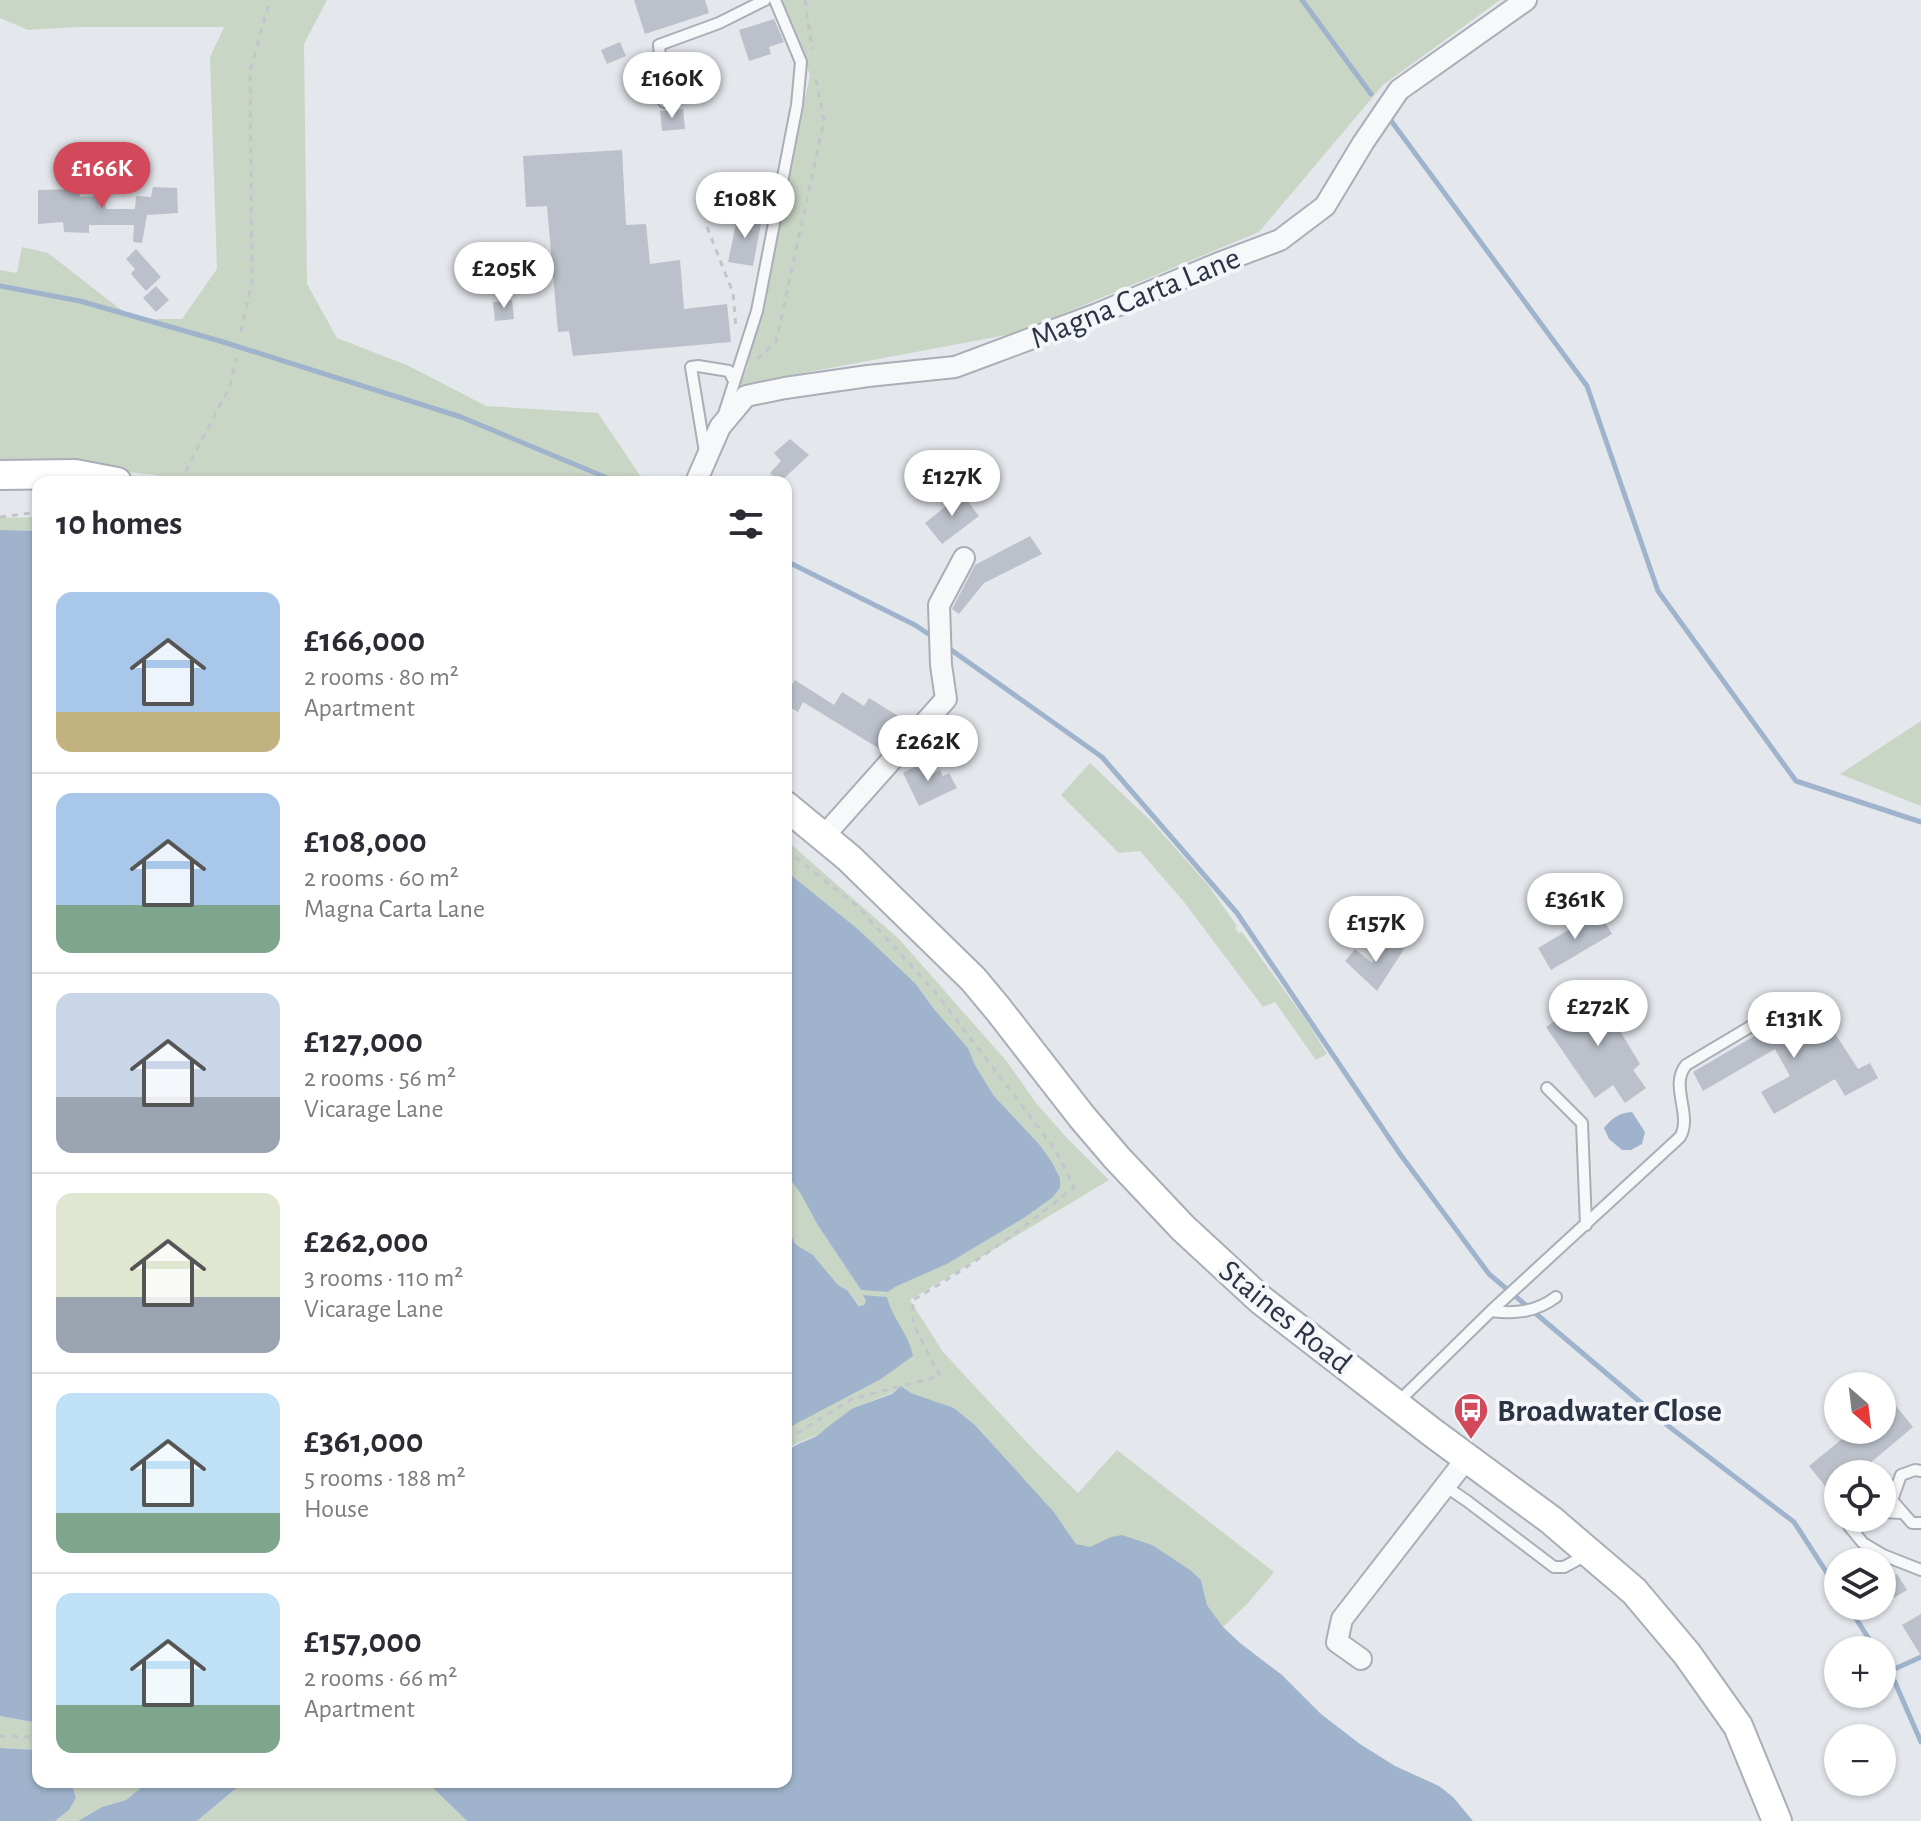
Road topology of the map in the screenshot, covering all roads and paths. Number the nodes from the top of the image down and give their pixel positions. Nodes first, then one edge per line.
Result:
1 (270, 0) edge
2 (765, 0) edge
3 (775, 0) edge
4 (805, 0) edge
5 (1526, 0) edge
6 (812, 49) dead end
7 (814, 63) dead end
8 (664, 102) dead end
9 (707, 227) dead end
10 (736, 329) dead end
11 (241, 332) dead end
12 (236, 358) dead end
13 (734, 381) junction
14 (720, 427) junction
15 (707, 458) junction
16 (0, 475) edge
17 (86, 476) edge
18 (183, 476) edge
19 (699, 476) edge
20 (32, 513) edge
21 (0, 517) edge
22 (964, 558) dead end
23 (792, 811) edge
24 (823, 837) junction
25 (792, 855) edge
26 (1795, 1000) dead end
27 (1547, 1088) dead end
28 (1586, 1225) junction
29 (1556, 1297) dead end
30 (1491, 1311) junction
31 (1396, 1404) junction
32 (792, 1436) edge
33 (1467, 1458) junction
34 (1921, 1471) edge
35 (1445, 1486) junction
36 (1896, 1513) edge
37 (1902, 1513) junction
38 (1921, 1523) edge
39 (1854, 1532) edge
40 (1590, 1553) junction
41 (1921, 1570) edge
42 (1361, 1659) dead end
43 (0, 1736) edge
44 (32, 1737) edge
45 (1777, 1821) edge

1 - 11 path
2 - 8 lane
3 - 13 lane
4 - 6 path
5 - 14 street, Magna Carta Lane
7 - 13 path
9 - 10 path
12 - 18 path
13 - 14 lane
13 - 15 lane
14 - 15 street, Magna Carta Lane
15 - 19 street, Magna Carta Lane
16 - 17 main road
20 - 21 path
22 - 24 street
23 - 24 main road, Staines Road
24 - 31 main road, Staines Road
25 - 32 path
26 - 28 lane
27 - 28 lane
28 - 30 lane
29 - 30 lane
30 - 31 lane
31 - 33 main road, Staines Road
33 - 35 street
33 - 40 main road, Staines Road
34 - 37 lane
35 - 40 lane
35 - 42 street
36 - 37 lane
37 - 38 lane
39 - 41 lane
40 - 45 main road, Staines Road
43 - 44 path

